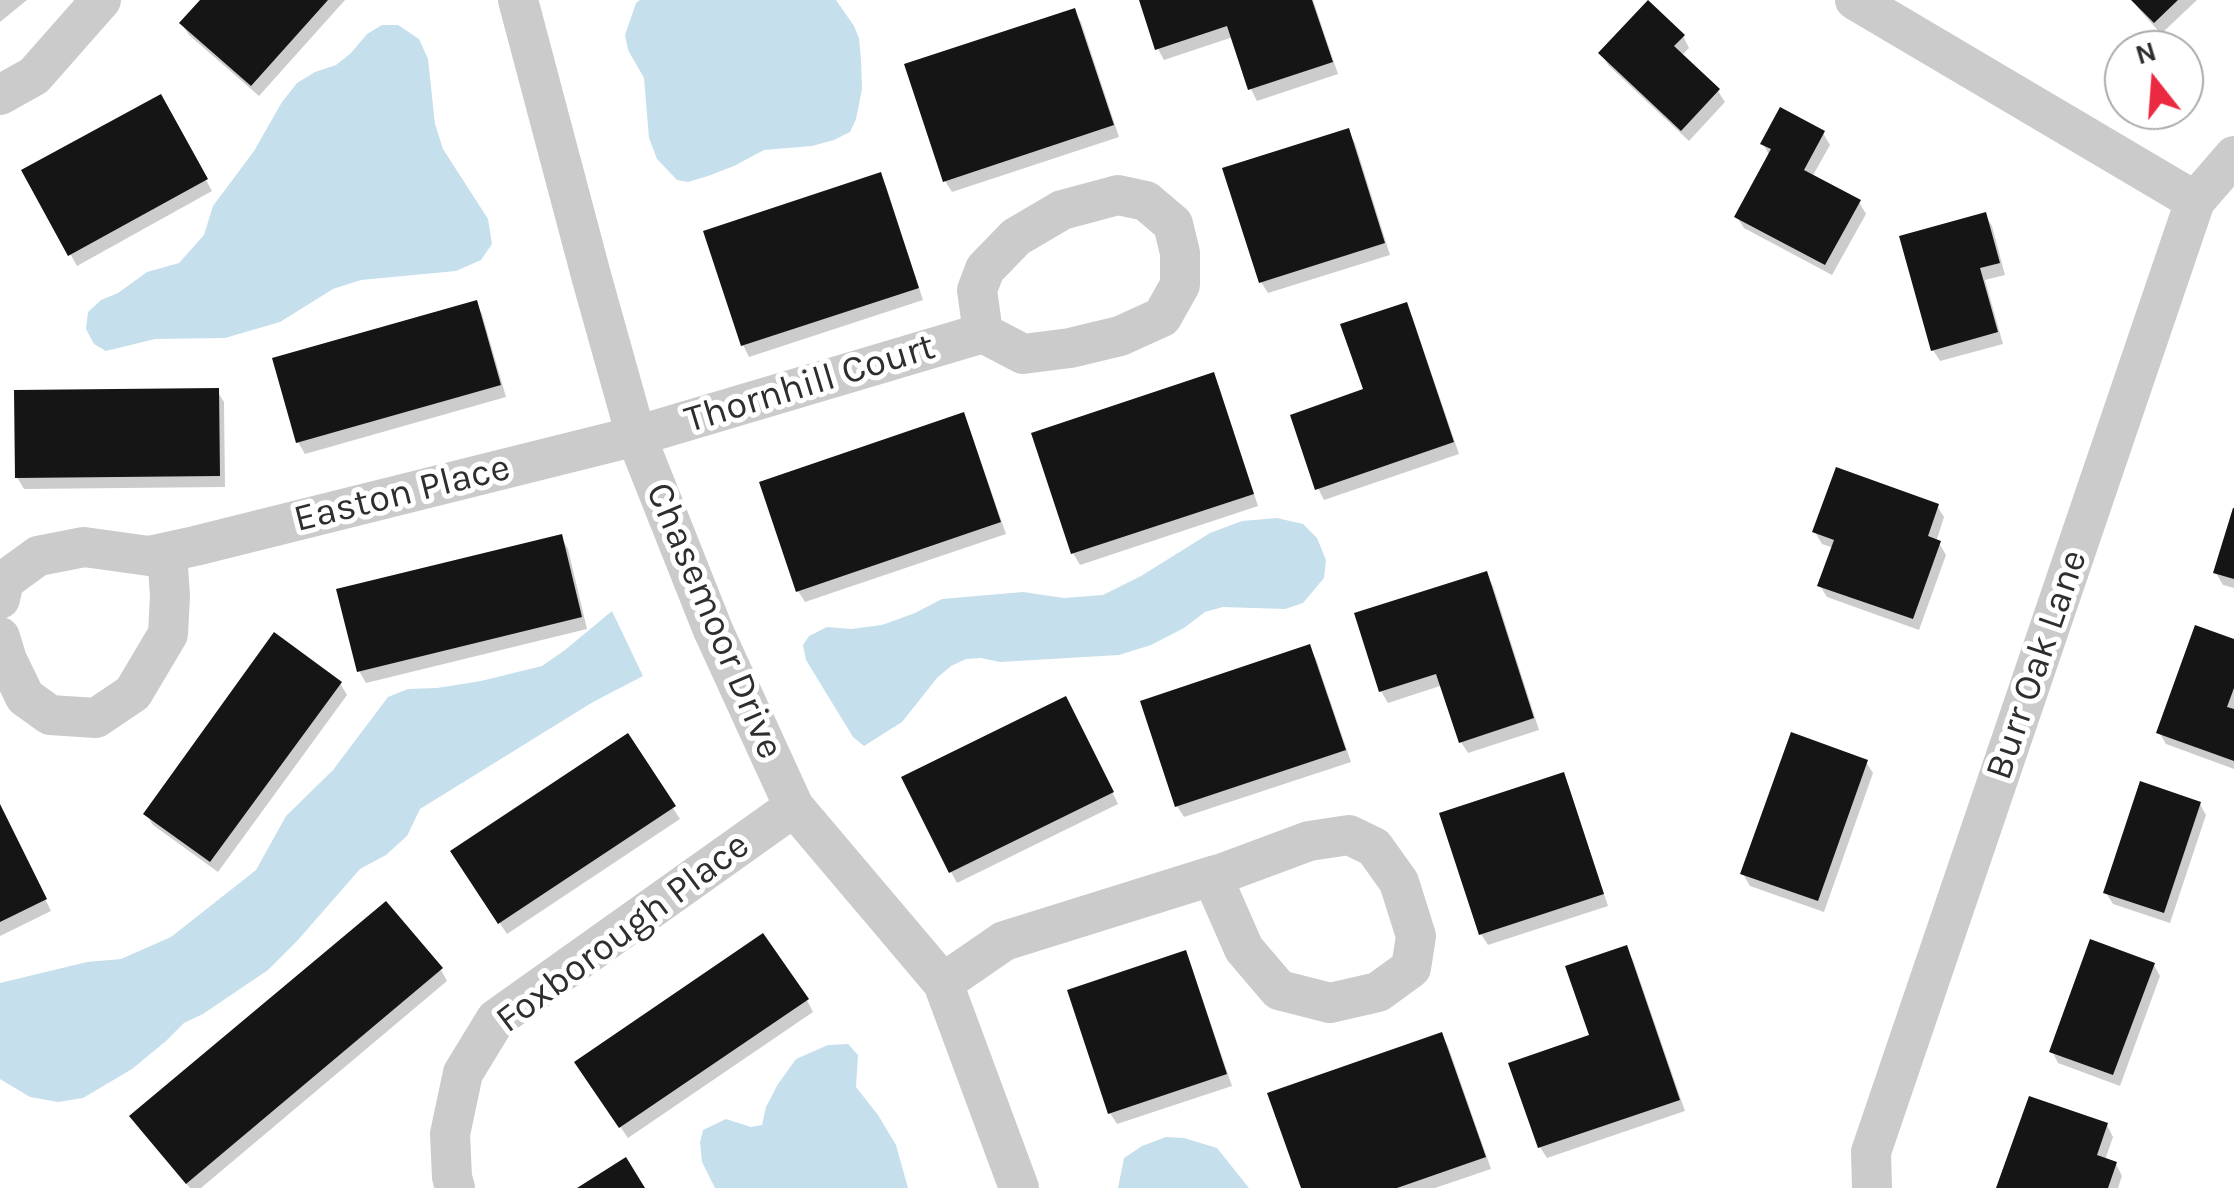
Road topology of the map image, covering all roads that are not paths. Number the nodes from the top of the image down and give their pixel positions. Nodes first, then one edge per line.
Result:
1 (100, 0) edge
2 (518, 0) edge
3 (1856, 0) edge
4 (0, 95) edge
5 (2234, 156) edge
6 (2194, 202) junction
7 (983, 333) junction
8 (636, 436) junction
9 (167, 552) junction
10 (0, 599) edge
11 (0, 637) edge
12 (794, 806) junction
13 (1212, 876) junction
14 (943, 983) junction
15 (455, 1188) edge
16 (1019, 1188) edge
17 (1872, 1188) edge

1 - 4 street
2 - 8 street, Chasemoor Drive
3 - 6 street
5 - 6 street, Burr Oak Lane
6 - 17 street, Burr Oak Lane
7 - 7 street, Thornhill Court
7 - 8 street, Thornhill Court
8 - 9 street, Easton Place
8 - 12 street, Chasemoor Drive
9 - 10 street, Easton Place
9 - 11 street
12 - 14 street, Chasemoor Drive
12 - 15 street, Foxborough Place
13 - 13 street
13 - 14 street
14 - 16 street, Chasemoor Drive

